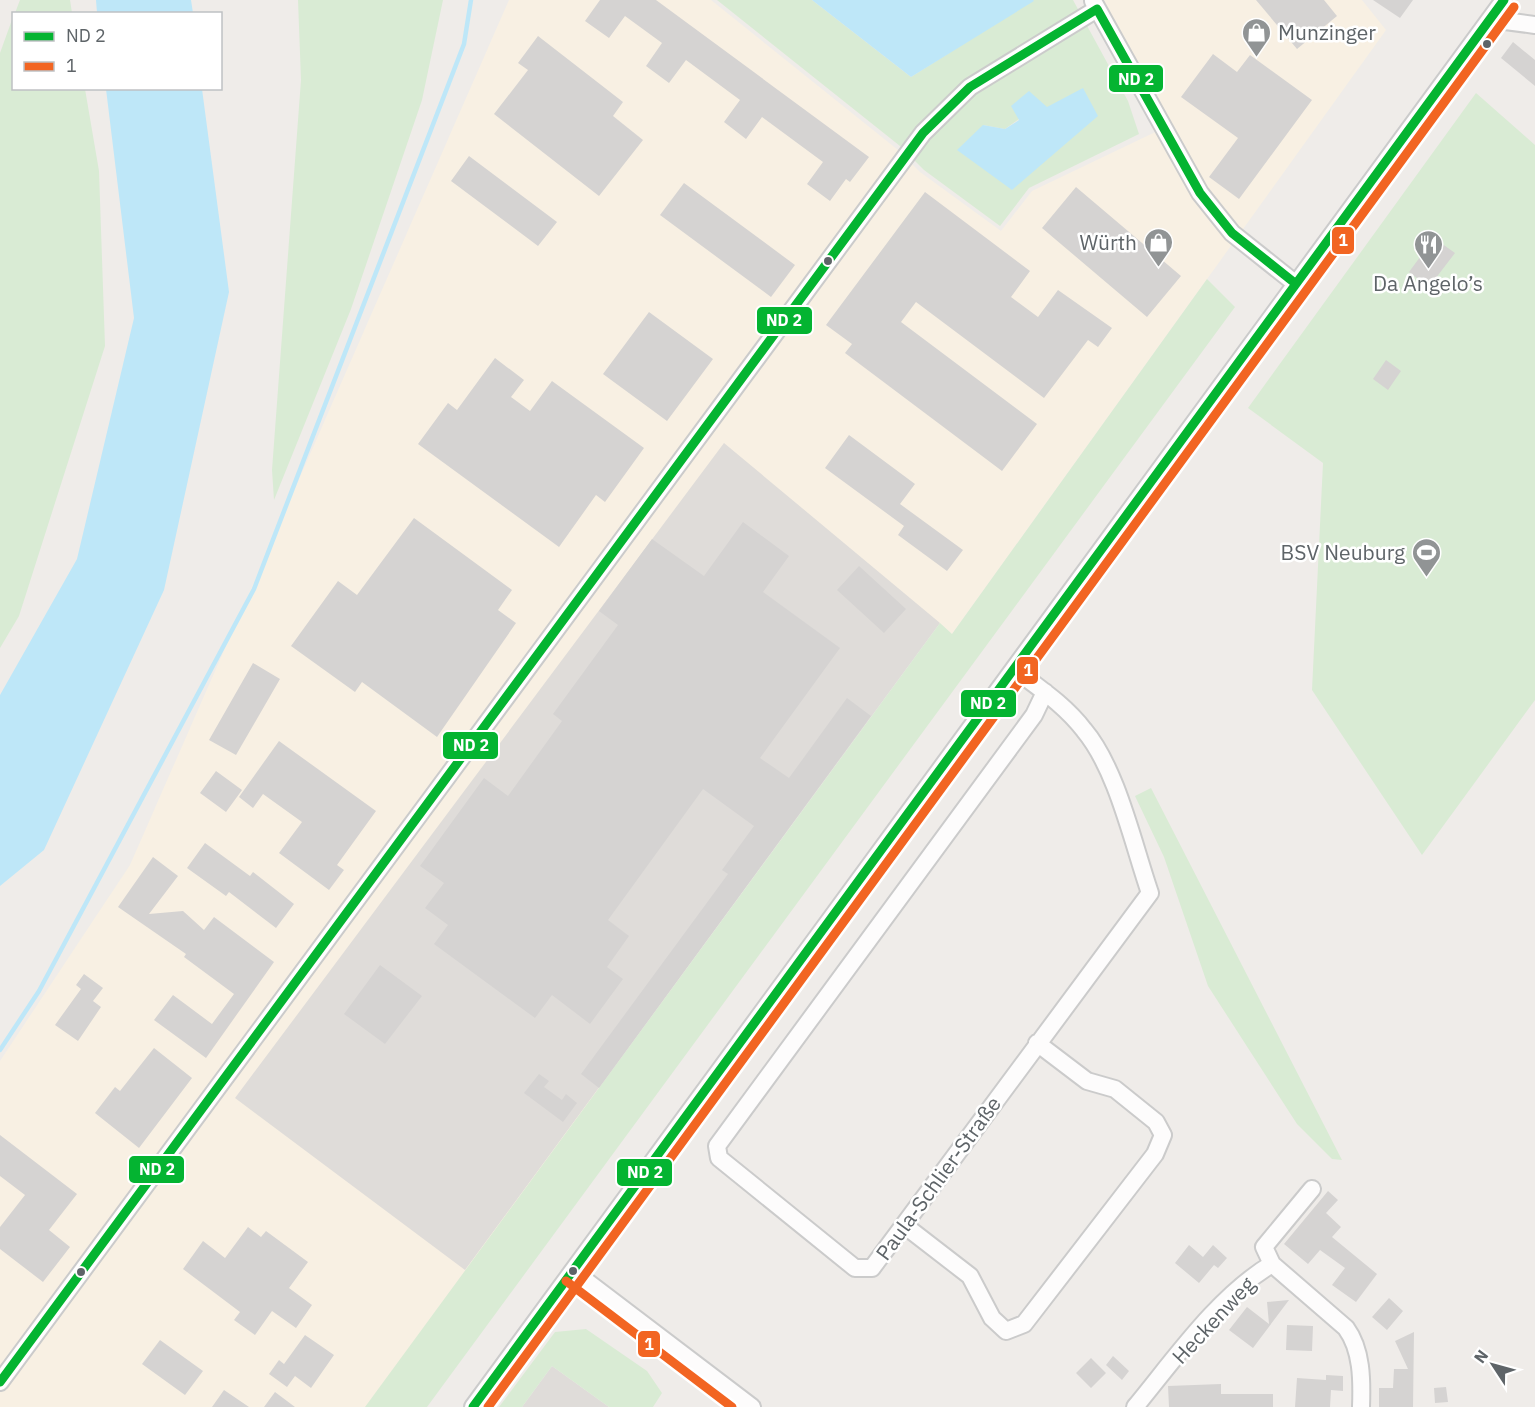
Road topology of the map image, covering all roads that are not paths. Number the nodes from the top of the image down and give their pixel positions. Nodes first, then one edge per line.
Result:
1 (1504, 0) edge
2 (1095, 4) edge
3 (1490, 19) junction
4 (1535, 25) edge
5 (1296, 284) junction
6 (1014, 669) junction
7 (1045, 692) junction
8 (1037, 1043) junction
9 (1312, 1189) dead end
10 (904, 1225) junction
11 (1272, 1264) junction
12 (573, 1271) junction
13 (0, 1382) edge
14 (473, 1407) edge
15 (752, 1407) edge
16 (1135, 1407) edge
17 (1361, 1407) edge

1 - 3 street
2 - 5 street
2 - 13 street
3 - 4 street
3 - 5 street
5 - 6 street
6 - 7 street, Paula-Schlier-Straße
6 - 12 street
7 - 8 street, Paula-Schlier-Straße
7 - 10 street, Paula-Schlier-Straße
8 - 10 street, Paula-Schlier-Straße
8 - 10 street
9 - 11 street
11 - 16 street, Heckenweg
11 - 17 street, Heckenweg
12 - 14 street
12 - 15 street

